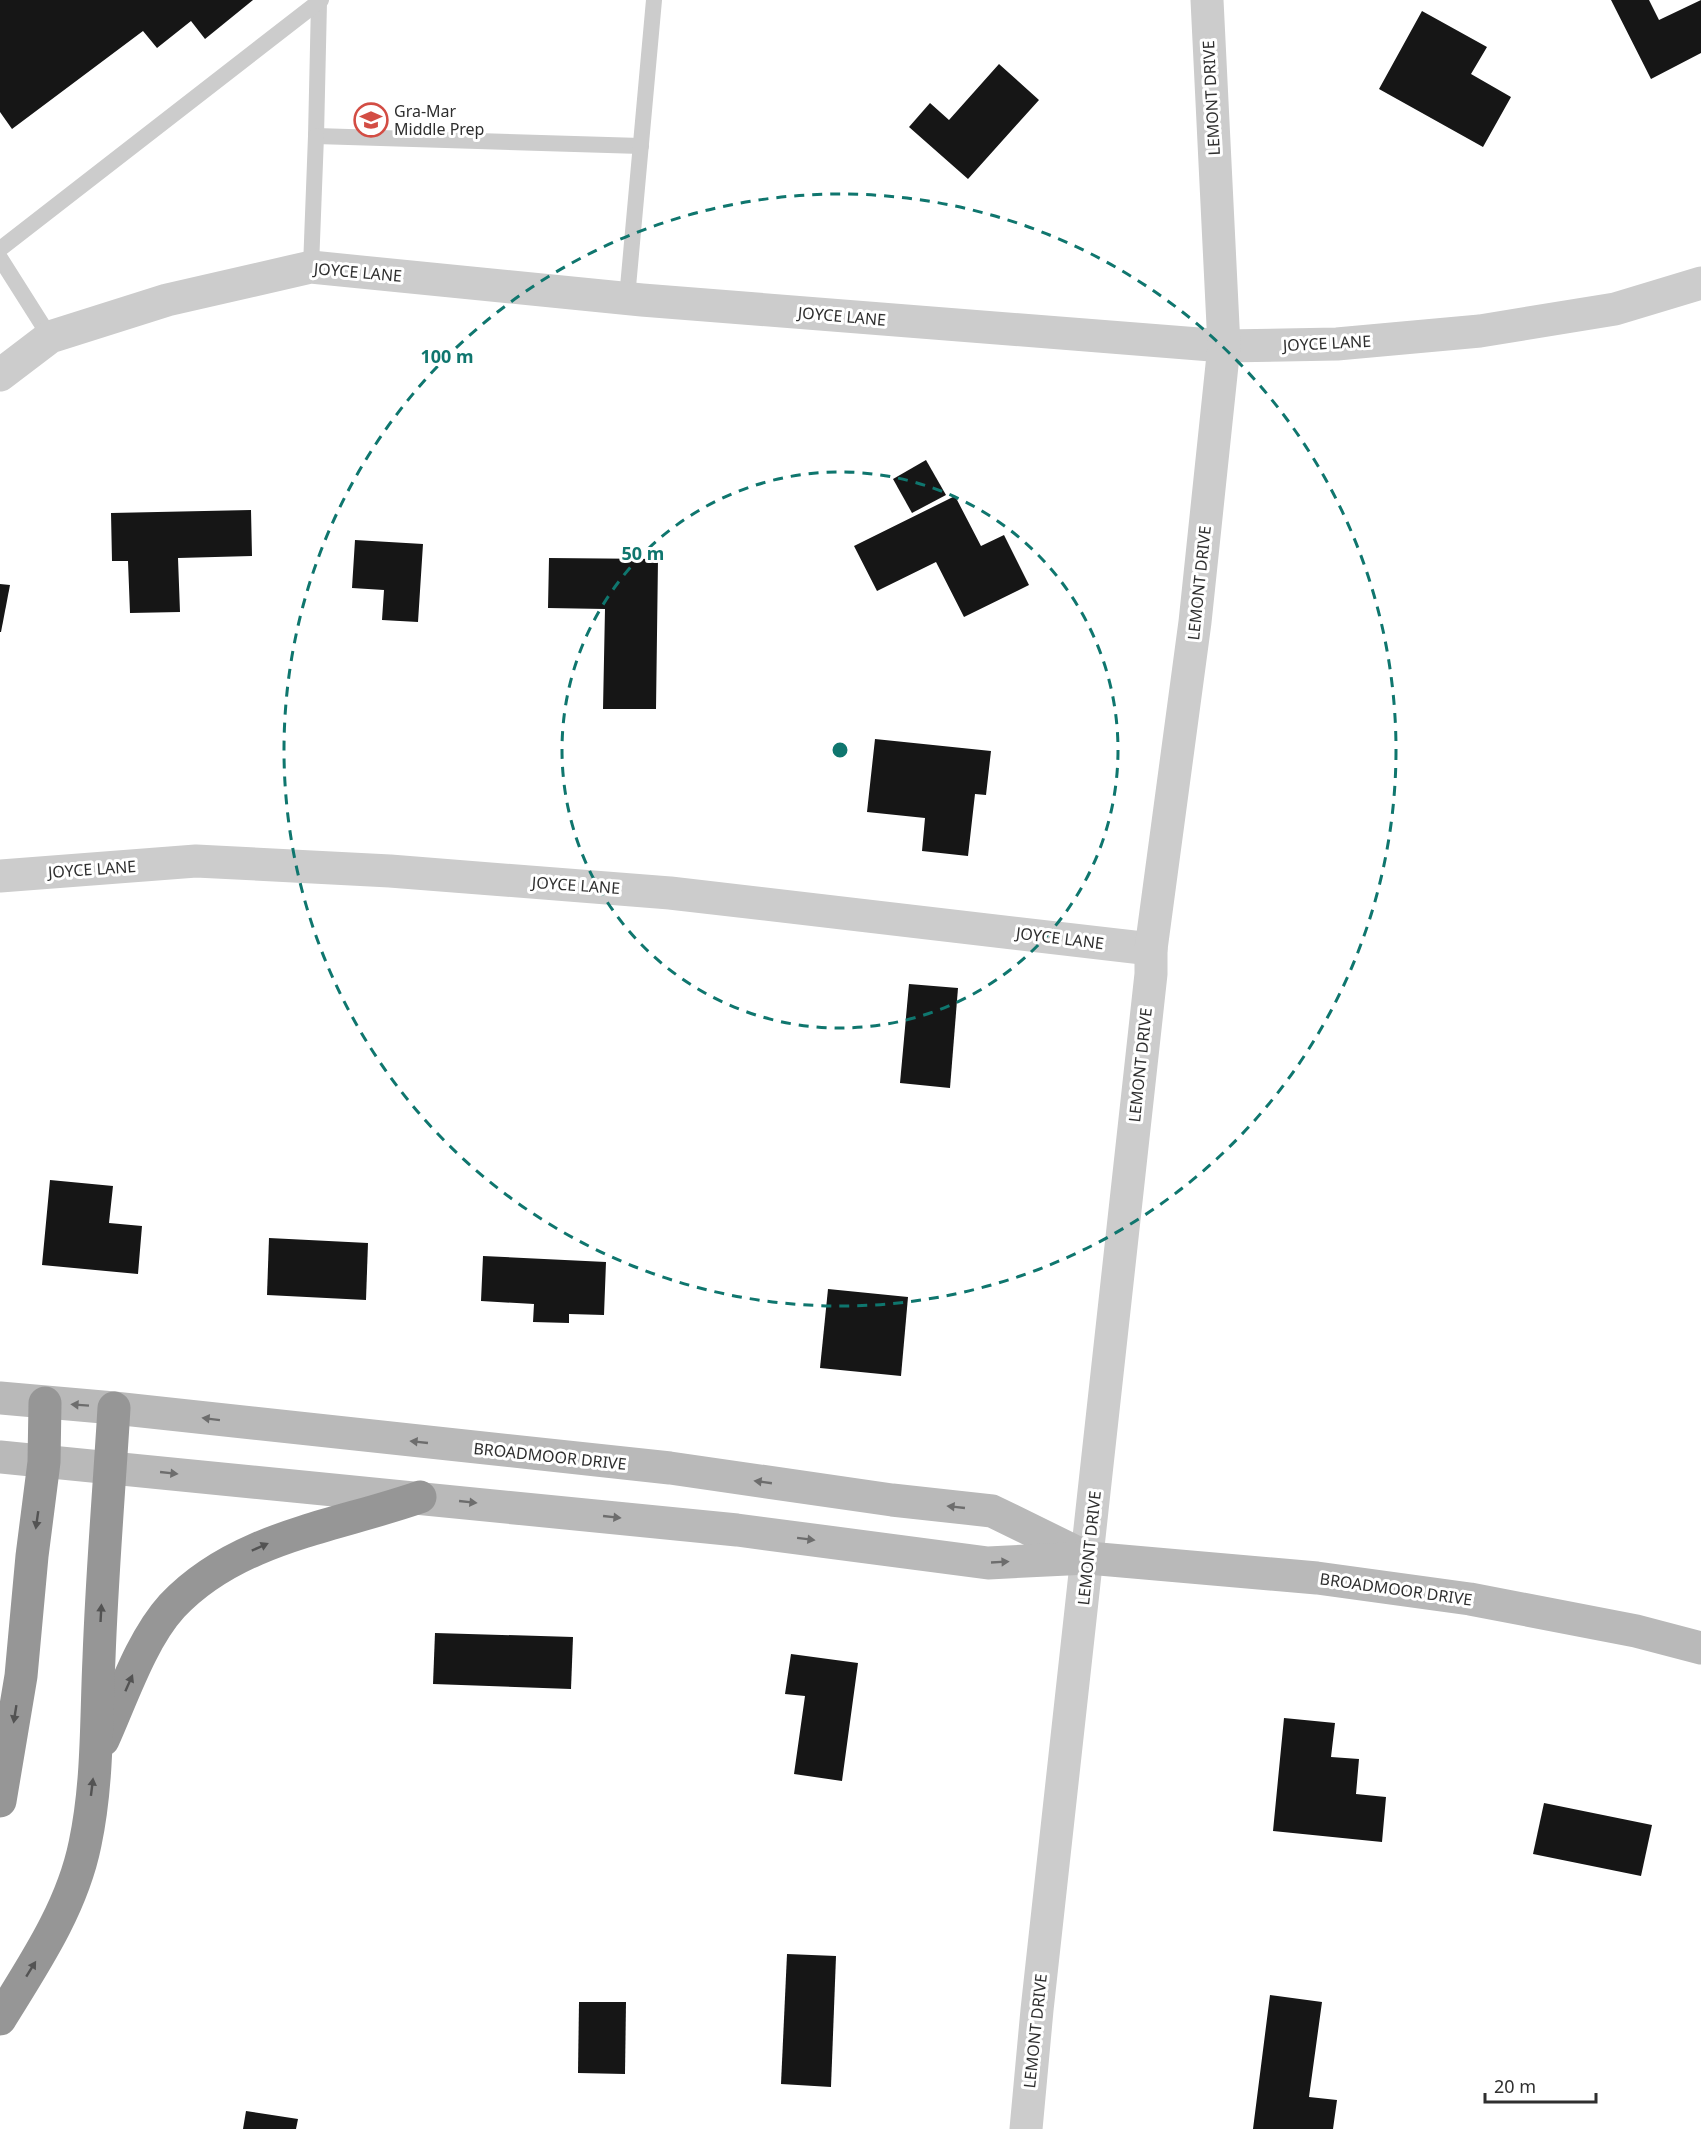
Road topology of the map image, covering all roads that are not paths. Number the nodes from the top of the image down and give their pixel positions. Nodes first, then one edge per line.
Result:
1 (654, 0) edge
2 (1207, 0) edge
3 (320, 1) edge
4 (316, 136) junction
5 (641, 146) junction
6 (0, 249) edge
7 (0, 258) edge
8 (311, 267) junction
9 (1701, 283) edge
10 (627, 298) junction
11 (50, 337) junction
12 (1224, 346) junction
13 (0, 375) edge
14 (0, 876) edge
15 (1151, 949) junction
16 (0, 1398) edge
17 (45, 1403) junction
18 (114, 1408) junction
19 (0, 1457) edge
20 (44, 1462) junction
21 (111, 1467) junction
22 (420, 1497) junction
23 (1088, 1558) junction
24 (1701, 1648) edge
25 (96, 1755) junction
26 (0, 1801) edge
27 (0, 2019) edge
28 (1026, 2129) edge

1 - 5 lane
2 - 12 street, LEMONT DRIVE
3 - 4 lane
3 - 6 lane
4 - 5 lane
4 - 8 lane
5 - 10 lane
7 - 11 lane
8 - 10 street, JOYCE LANE
8 - 11 street, JOYCE LANE
9 - 12 street, JOYCE LANE
10 - 12 street, JOYCE LANE
11 - 13 street, JOYCE LANE
12 - 15 street, LEMONT DRIVE
14 - 15 street, JOYCE LANE
15 - 23 street, LEMONT DRIVE
16 - 17 main road, BROADMOOR DRIVE
18 -> 17 main road, BROADMOOR DRIVE
17 - 20 highway
18 - 21 highway
23 -> 18 main road, BROADMOOR DRIVE
19 - 20 main road, BROADMOOR DRIVE
20 - 21 main road, BROADMOOR DRIVE
20 -> 26 highway
21 -> 22 main road, BROADMOOR DRIVE
25 -> 21 highway
22 -> 23 main road, BROADMOOR DRIVE
25 -> 22 highway
23 - 24 main road, BROADMOOR DRIVE
23 - 28 street, LEMONT DRIVE
27 -> 25 highway

